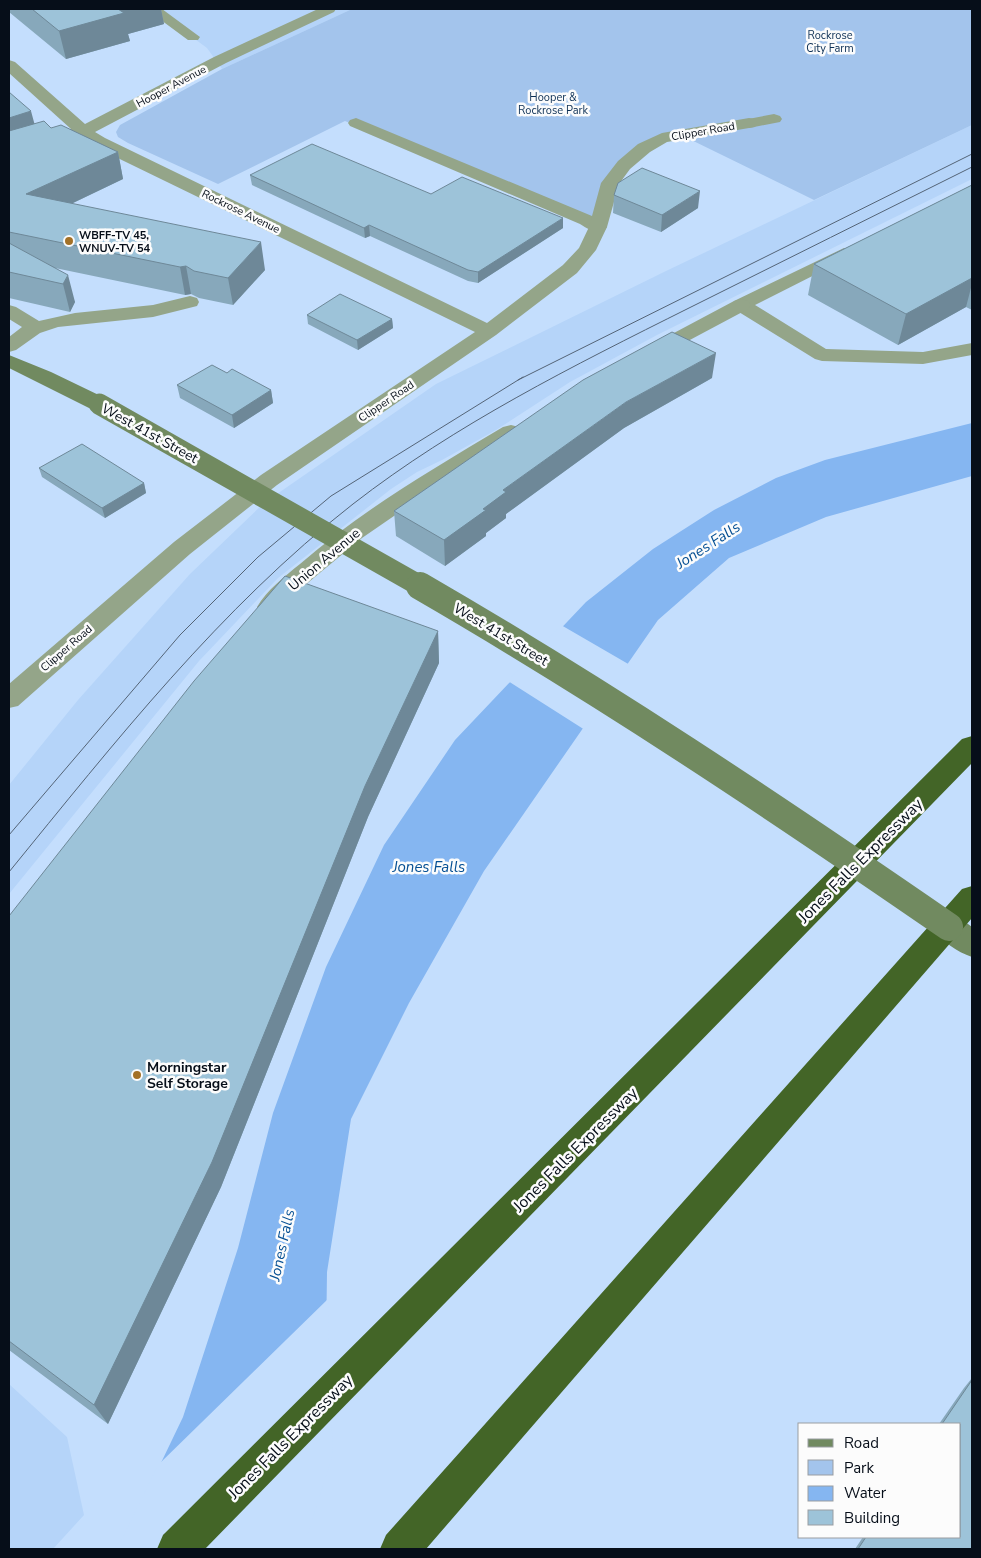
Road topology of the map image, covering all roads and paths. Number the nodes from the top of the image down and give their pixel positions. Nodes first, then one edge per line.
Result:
1 (153, 9) edge
2 (329, 9) edge
3 (193, 38) dead end
4 (9, 66) edge
5 (774, 120) dead end
6 (749, 122) joint
7 (356, 123) dead end
8 (83, 131) junction
9 (9, 153) edge
10 (598, 227) junction
11 (856, 247) edge
12 (190, 302) edge
13 (741, 305) junction
14 (9, 311) edge
15 (36, 327) junction
16 (489, 331) junction
17 (9, 346) edge
18 (972, 350) edge
19 (9, 361) edge
20 (631, 364) edge
21 (530, 421) edge
22 (256, 622) edge
23 (9, 699) edge
24 (972, 746) edge
25 (972, 898) edge
26 (972, 944) edge
27 (177, 1549) edge
28 (400, 1549) edge

1 - 3 lane
2 - 8 street, Hooper Avenue
4 - 8 street, Rockrose Avenue
5 - 6 lane
6 - 10 street, Clipper Road
7 - 10 lane
8 - 9 street, Hooper Avenue
8 - 16 street, Rockrose Avenue
10 - 16 street, Clipper Road
11 - 13 lane
12 - 15 lane
13 - 18 lane
13 - 20 street
14 - 15 lane
15 - 17 lane
16 - 23 street, Clipper Road
19 - 26 main road, West 41st Street, bridge
21 - 22 street, Union Avenue
24 - 27 highway, Jones Falls Expressway
25 - 28 highway

